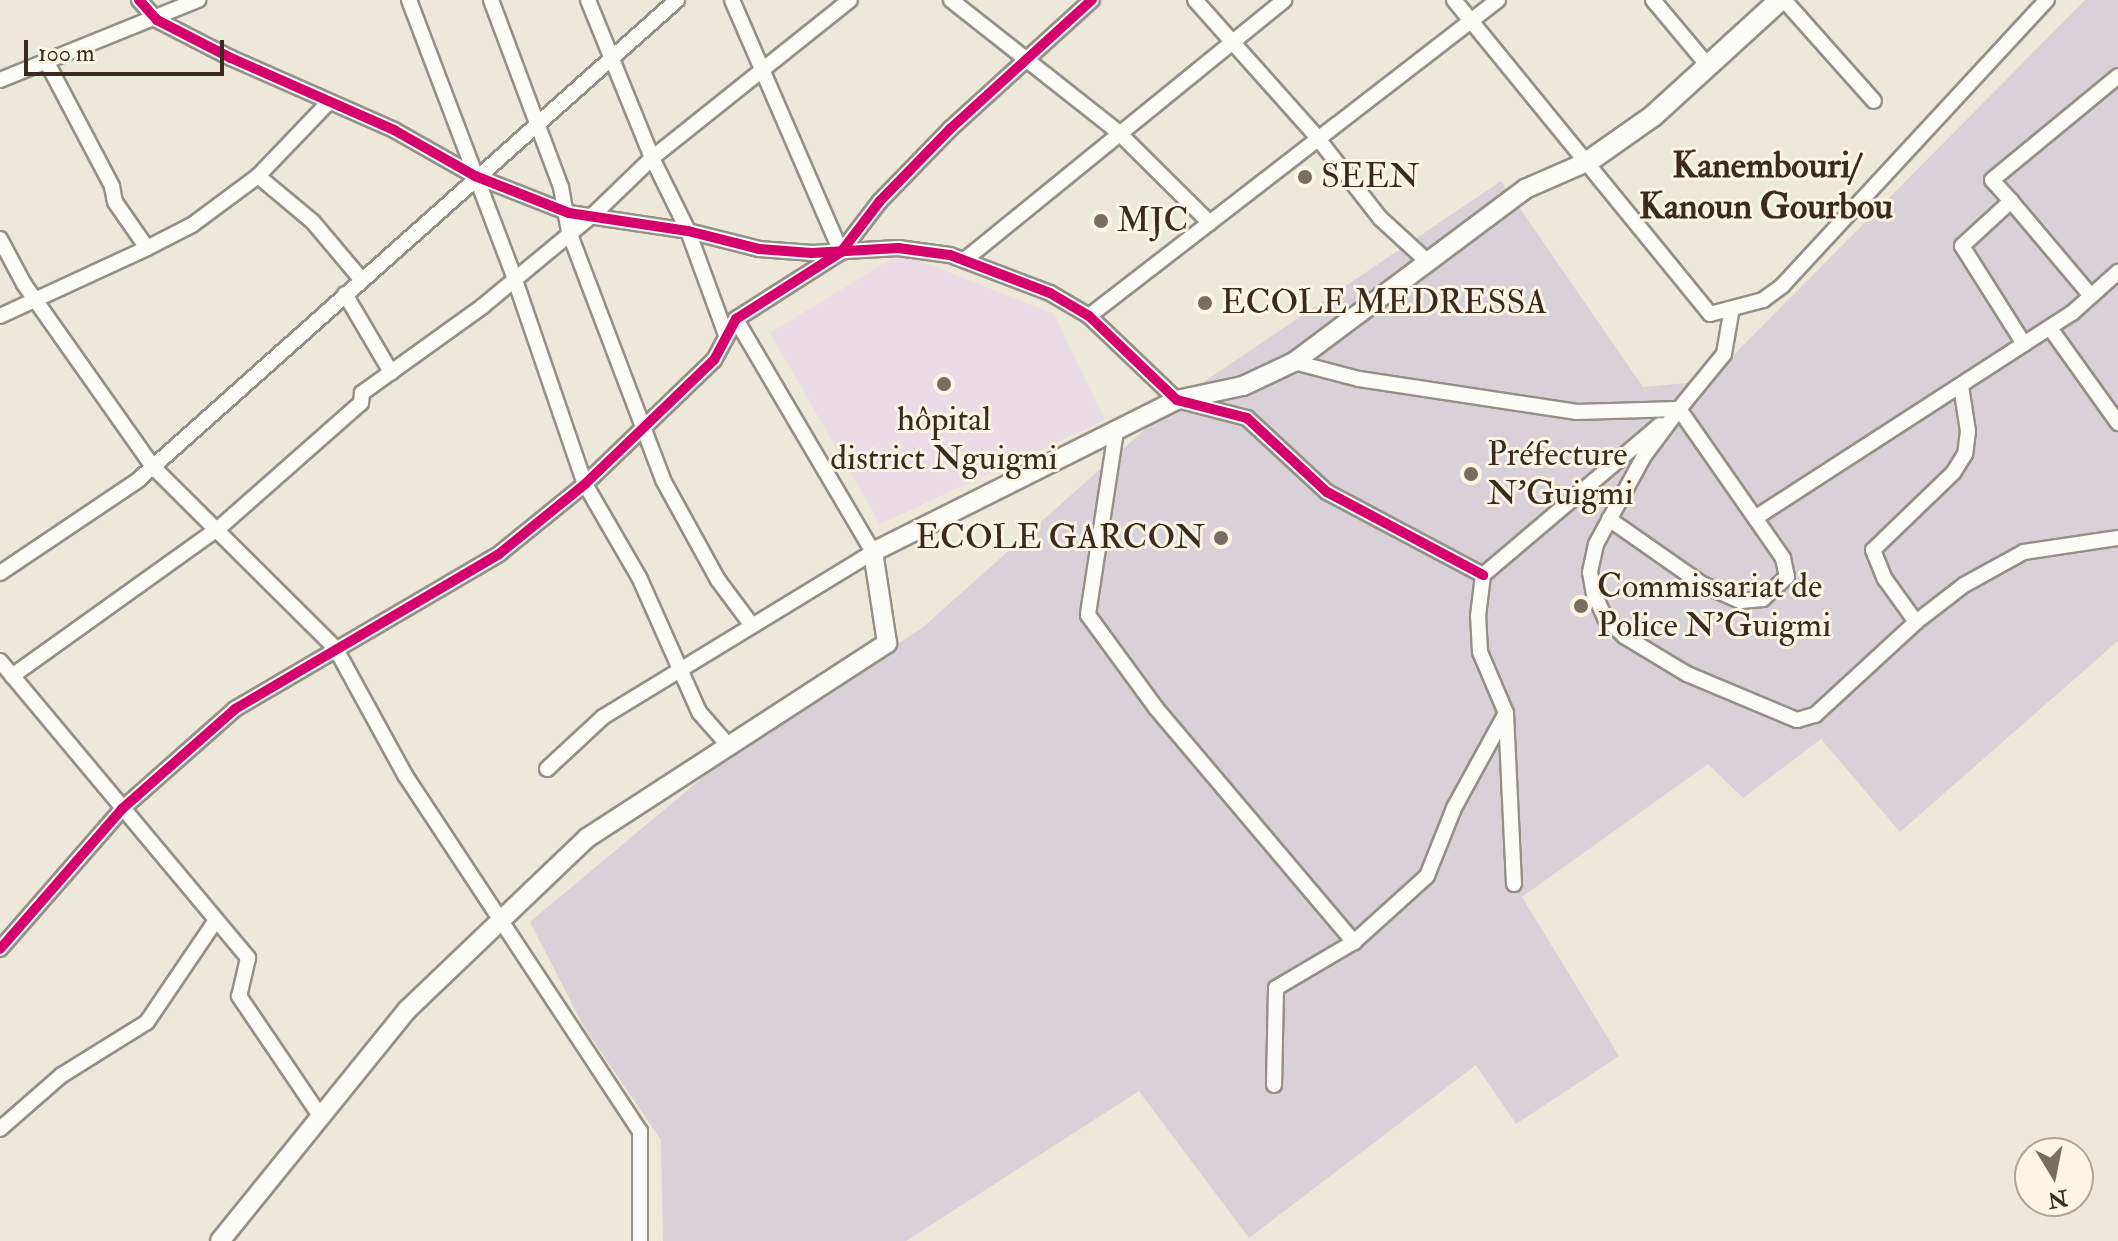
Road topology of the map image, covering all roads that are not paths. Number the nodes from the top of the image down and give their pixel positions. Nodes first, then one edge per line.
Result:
1 (139, 0) edge
2 (198, 0) edge
3 (409, 0) edge
4 (491, 0) edge
5 (588, 0) edge
6 (677, 0) edge
7 (732, 0) edge
8 (850, 0) edge
9 (951, 0) edge
10 (1092, 0) edge
11 (1195, 0) edge
12 (1285, 0) edge
13 (1454, 0) edge
14 (1498, 0) edge
15 (1653, 0) edge
16 (1782, 0) edge
17 (2047, 0) edge
18 (157, 20) junction
19 (1472, 20) junction
20 (1232, 38) junction
21 (1028, 59) junction
22 (611, 60) junction
23 (46, 61) junction
24 (1709, 67) junction
25 (764, 70) junction
26 (2118, 76) edge
27 (0, 80) edge
28 (1874, 101) dead end
29 (329, 102) junction
30 (538, 126) junction
31 (1118, 132) junction
32 (1316, 136) junction
33 (652, 158) junction
34 (1589, 161) junction
35 (258, 176) junction
36 (475, 176) junction
37 (2011, 201) junction
38 (569, 213) junction
39 (594, 214) junction
40 (1210, 223) junction
41 (688, 231) junction
42 (569, 232) junction
43 (0, 239) edge
44 (147, 248) junction
45 (841, 252) junction
46 (967, 258) junction
47 (1427, 261) junction
48 (2118, 272) edge
49 (514, 277) junction
50 (361, 279) junction
51 (345, 294) junction
52 (2091, 296) junction
53 (35, 299) junction
54 (1731, 313) junction
55 (0, 316) edge
56 (1089, 316) junction
57 (736, 319) junction
58 (2050, 328) junction
59 (726, 335) junction
60 (2024, 344) junction
61 (1294, 362) junction
62 (391, 372) junction
63 (1961, 386) junction
64 (1177, 400) junction
65 (1679, 409) junction
66 (2118, 423) edge
67 (641, 425) junction
68 (1116, 431) junction
69 (153, 467) junction
70 (585, 484) junction
71 (1755, 518) junction
72 (1609, 519) junction
73 (219, 528) junction
74 (2118, 538) edge
75 (873, 552) junction
76 (0, 573) edge
77 (1483, 575) junction
78 (1916, 622) junction
79 (750, 623) junction
80 (336, 649) junction
81 (0, 661) edge
82 (680, 669) junction
83 (12, 676) junction
84 (1506, 713) junction
85 (729, 746) junction
86 (547, 769) dead end
87 (122, 809) junction
88 (1514, 884) dead end
89 (216, 920) junction
90 (503, 922) junction
91 (1354, 942) junction
92 (0, 949) edge
93 (1274, 1085) dead end
94 (319, 1114) junction
95 (0, 1129) edge
96 (220, 1241) edge
97 (640, 1241) edge

1 - 18 street
2 - 18 street
3 - 36 street
4 - 30 street
5 - 22 street
6 - 22 street
7 - 25 street
8 - 25 street
9 - 21 street
10 - 21 street
11 - 20 street
12 - 20 street
13 - 19 street
14 - 19 street
15 - 24 street
16 - 24 highway
16 - 28 street
17 - 54 street
18 - 23 street
18 - 29 street
19 - 32 street
19 - 34 street
20 - 31 street
20 - 32 street
21 - 31 street
21 - 45 street
22 - 30 street
22 - 33 street
23 - 27 street
23 - 44 street
24 - 34 highway
25 - 33 street
25 - 45 street
26 - 37 street
29 - 35 street
29 - 36 street
30 - 36 street
30 - 38 street
31 - 40 street
31 - 46 street
32 - 40 street
32 - 47 street
33 - 39 street
33 - 41 street
34 - 47 main road
34 - 54 street
35 - 44 street
35 - 50 street
36 - 38 street
36 - 49 street
36 - 50 street
37 - 52 street
37 - 60 street
38 - 39 street
38 - 42 street
39 - 41 street
39 - 42 street
40 - 56 street
41 - 45 street
41 - 59 street
42 - 49 street
42 - 67 street
43 - 53 street
44 - 53 street
45 - 46 street
45 - 57 street
46 - 56 street
47 - 61 main road
48 - 52 street
49 - 62 street
49 - 70 street
50 - 51 street
51 - 62 street
51 - 69 street
52 - 58 street
53 - 55 street
53 - 69 street
54 - 65 street
56 - 64 street
57 - 59 street
57 - 75 street
58 - 60 street
58 - 66 street
59 - 67 street
60 - 63 street
61 - 64 main road
61 - 65 street
62 - 73 street
63 - 71 street
63 - 78 street
64 - 68 main road
64 - 77 street
65 - 71 street
65 - 72 street
65 - 77 street
67 - 70 street
67 - 79 street
68 - 75 main road
68 - 91 street
69 - 73 street
69 - 76 street
70 - 80 street
70 - 82 street
71 - 72 street
72 - 78 street
73 - 80 street
73 - 83 street
74 - 78 street
75 - 79 street
75 - 85 main road
77 - 84 street
79 - 82 street
80 - 87 street
80 - 90 street
81 - 83 street
82 - 85 street
82 - 86 street
83 - 87 street
84 - 88 street
84 - 91 street
85 - 90 main road
87 - 89 street
87 - 92 street
89 - 94 street
89 - 95 street
90 - 94 main road
90 - 97 street
91 - 93 street
94 - 96 main road

